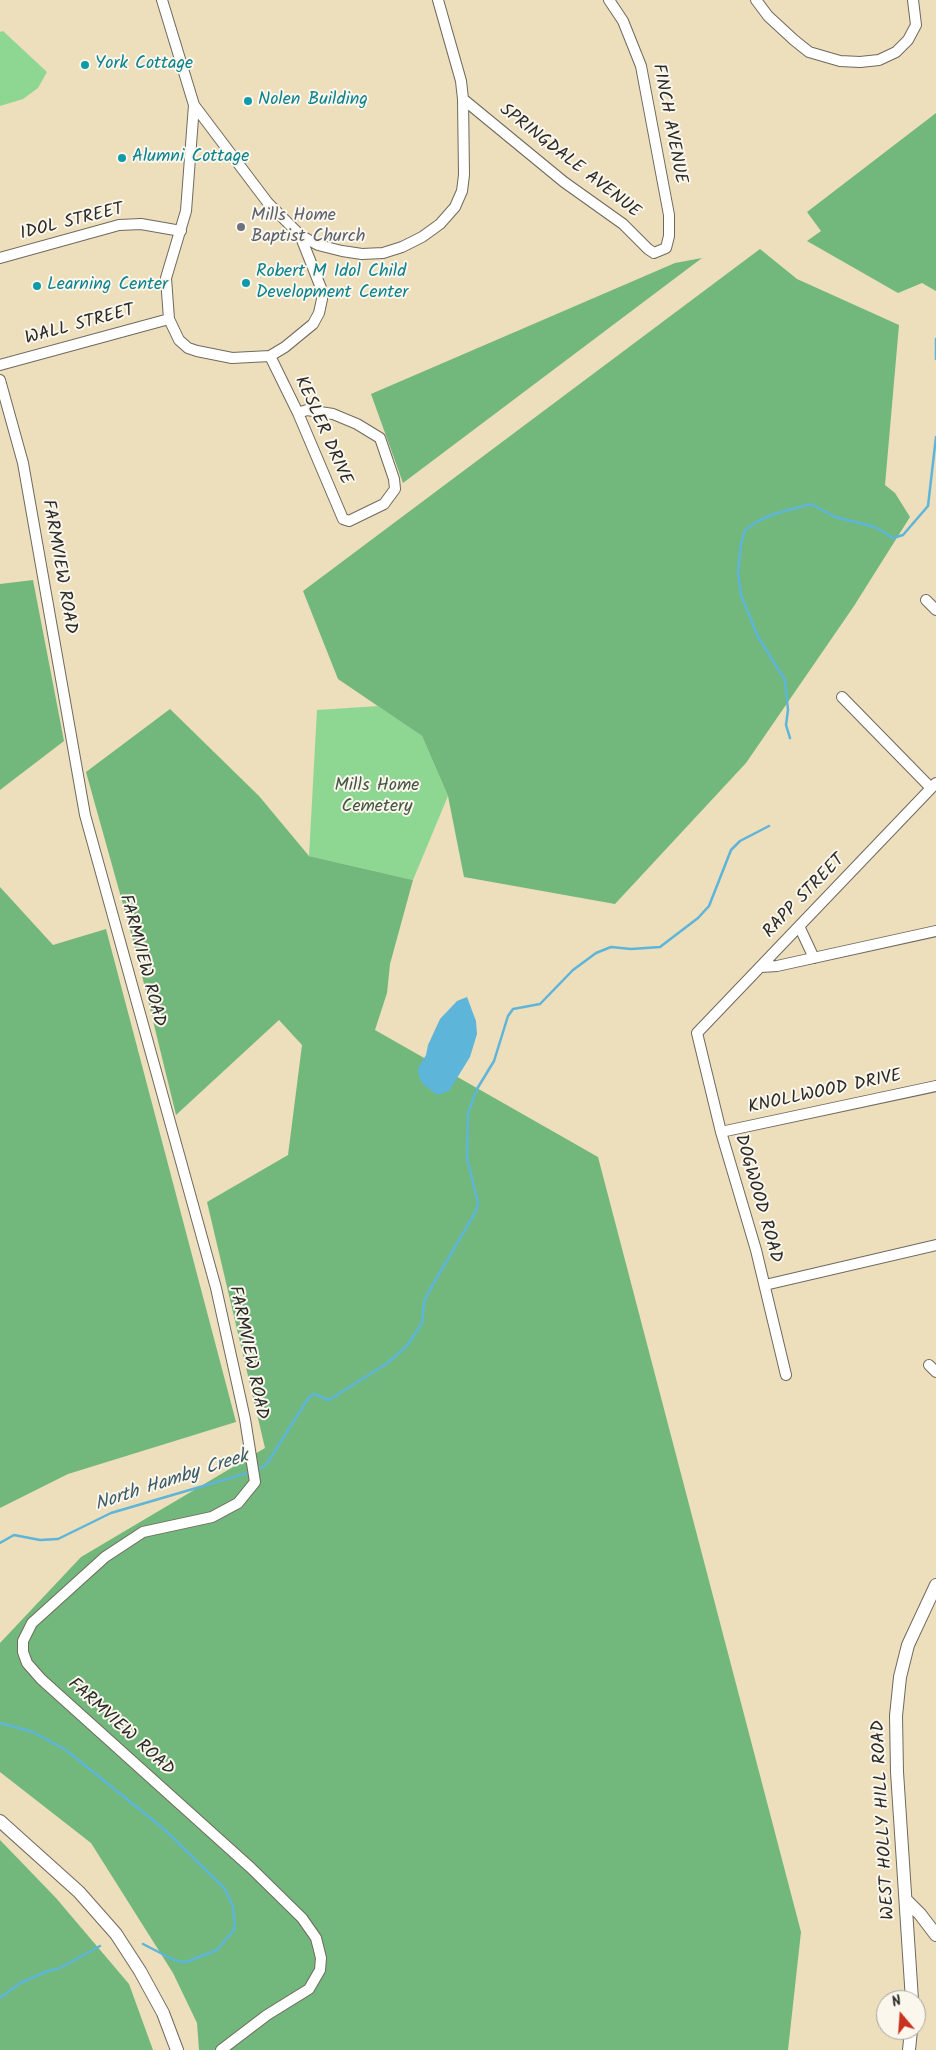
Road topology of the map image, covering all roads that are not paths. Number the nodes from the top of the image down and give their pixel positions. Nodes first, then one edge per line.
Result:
1 (162, 0) edge
2 (438, 0) edge
3 (609, 0) edge
4 (756, 0) edge
5 (913, 0) edge
6 (464, 99) junction
7 (194, 106) junction
8 (181, 231) junction
9 (300, 235) junction
10 (654, 253) joint
11 (0, 258) edge
12 (169, 319) junction
13 (270, 356) junction
14 (0, 365) edge
15 (0, 380) edge
16 (298, 413) junction
17 (926, 600) dead end
18 (936, 610) edge
19 (842, 697) dead end
20 (933, 785) edge
21 (799, 926) junction
22 (936, 930) edge
23 (814, 958) junction
24 (761, 966) junction
25 (697, 1033) joint
26 (936, 1086) edge
27 (721, 1132) junction
28 (936, 1245) edge
29 (765, 1285) junction
30 (786, 1375) dead end
31 (936, 1585) edge
32 (0, 1821) edge
33 (906, 1900) junction
34 (936, 1935) edge
35 (911, 1990) edge
36 (177, 2050) edge
37 (221, 2050) edge

1 - 7 street
2 - 6 street
3 - 10 street, FINCH AVENUE
4 - 5 street
6 - 9 street
6 - 10 street, SPRINGDALE AVENUE
7 - 8 street
7 - 9 street
8 - 11 street, IDOL STREET
8 - 12 street
9 - 13 street
12 - 13 street
12 - 14 street, WALL STREET
13 - 16 street, KESLER DRIVE
15 - 37 street, FARMVIEW ROAD
16 - 16 street, KESLER DRIVE
17 - 18 street
19 - 20 street
20 - 21 street, RAPP STREET
21 - 23 street
21 - 24 street, RAPP STREET
22 - 23 street
23 - 24 street
24 - 25 street, RAPP STREET
25 - 27 street, DOGWOOD ROAD
26 - 27 street, KNOLLWOOD DRIVE
27 - 29 street, DOGWOOD ROAD
28 - 29 street
29 - 30 street, DOGWOOD ROAD
31 - 33 street, WEST HOLLY HILL ROAD
32 - 36 street
33 - 34 street
33 - 35 street, WEST HOLLY HILL ROAD

